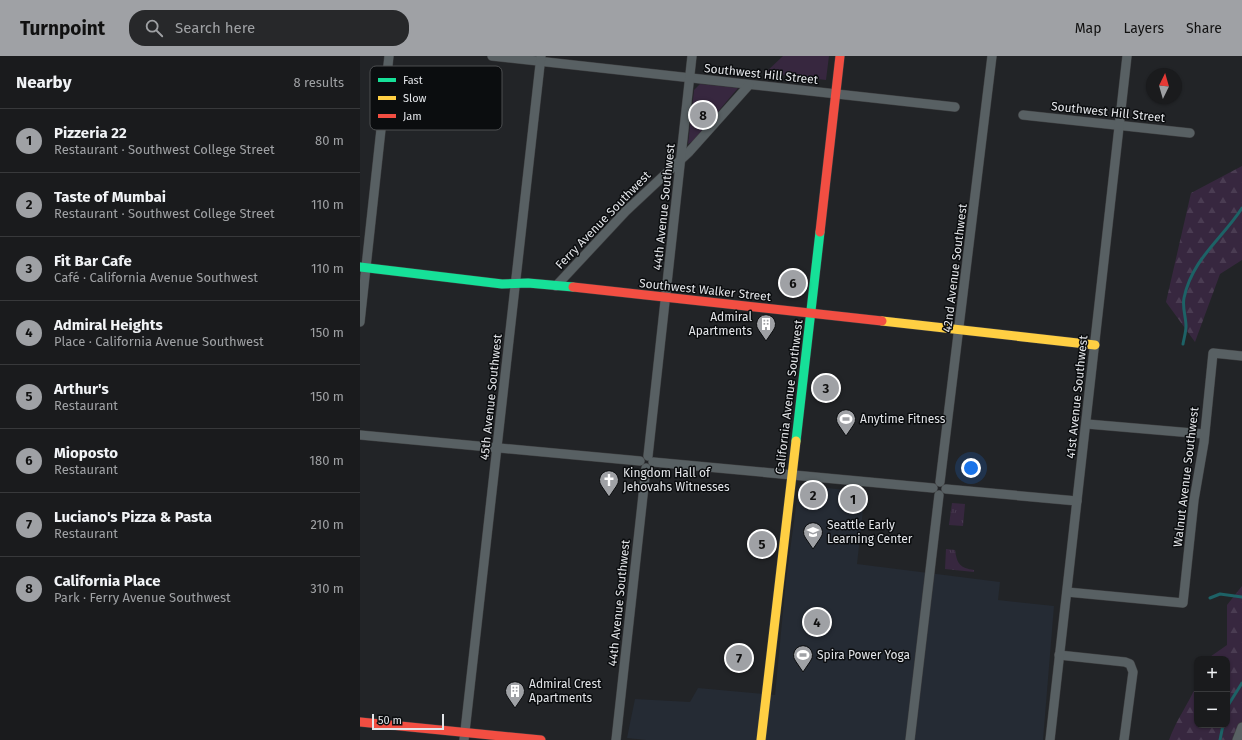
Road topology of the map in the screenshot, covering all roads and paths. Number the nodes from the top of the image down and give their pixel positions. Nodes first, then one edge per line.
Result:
1 (389, 56) edge
2 (492, 56) edge
3 (692, 56) edge
4 (840, 56) edge
5 (992, 56) edge
6 (1127, 56) edge
7 (540, 59) edge
8 (388, 66) edge
9 (690, 78) junction
10 (749, 85) junction
11 (836, 95) junction
12 (955, 107) dead end
13 (1023, 115) dead end
14 (1119, 126) junction
15 (380, 130) edge
16 (1190, 133) dead end
17 (681, 160) junction
18 (363, 267) edge
19 (515, 283) junction
20 (556, 286) junction
21 (666, 298) junction
22 (811, 314) junction
23 (360, 322) edge
24 (959, 330) junction
25 (1095, 345) junction
26 (1242, 356) edge
27 (1087, 424) junction
28 (1204, 434) junction
29 (360, 435) edge
30 (498, 447) junction
31 (647, 462) junction
32 (791, 474) junction
33 (939, 488) junction
34 (1077, 500) junction
35 (1067, 592) junction
36 (1060, 655) junction
37 (360, 722) edge
38 (1242, 727) edge
39 (464, 737) edge
40 (541, 740) edge
41 (616, 740) edge
42 (761, 740) edge
43 (910, 740) edge
44 (1050, 740) edge
45 (1124, 740) edge
46 (1237, 740) edge

1 - 8 street
2 - 7 street, Southwest Hill Street
3 - 9 street, 44th Avenue Southwest
4 - 11 main road, California Avenue Southwest
5 - 24 street, 42nd Avenue Southwest
6 - 14 street, 41st Avenue Southwest
7 - 9 street, Southwest Hill Street
7 - 19 street, 45th Avenue Southwest
9 - 10 street, Southwest Hill Street
9 - 17 street, 44th Avenue Southwest
10 - 11 street, Southwest Hill Street
10 - 17 street, Ferry Avenue Southwest
11 - 12 street, Southwest Hill Street
11 - 22 main road, California Avenue Southwest
13 - 14 street, Southwest Hill Street
14 - 16 street, Southwest Hill Street
14 - 25 street, 41st Avenue Southwest
15 - 18 street
17 - 20 street, Ferry Avenue Southwest
17 - 21 street, 44th Avenue Southwest
18 - 19 main road, Southwest Walker Street
18 - 23 street
19 - 20 main road, Southwest Walker Street
19 - 30 street, 45th Avenue Southwest
20 - 21 main road, Southwest Walker Street
21 - 22 main road, Southwest Walker Street
21 - 31 street, 44th Avenue Southwest
22 - 24 main road, Southwest Walker Street
22 - 32 main road, California Avenue Southwest
24 - 25 main road, Southwest Walker Street
24 - 33 street, 42nd Avenue Southwest
25 - 27 street, 41st Avenue Southwest
26 - 28 street, Walnut Avenue Southwest
27 - 28 street
27 - 34 street, 41st Avenue Southwest
28 - 35 street, Walnut Avenue Southwest
29 - 30 street
30 - 31 street
30 - 39 street, 45th Avenue Southwest
31 - 32 street
31 - 41 street, 44th Avenue Southwest
32 - 33 street
32 - 42 main road, California Avenue Southwest
33 - 34 street
33 - 43 street, 42nd Avenue Southwest
34 - 35 street, 41st Avenue Southwest
35 - 36 street, 41st Avenue Southwest
36 - 44 street, 41st Avenue Southwest
36 - 45 street
37 - 39 main road
38 - 46 street
39 - 40 main road

